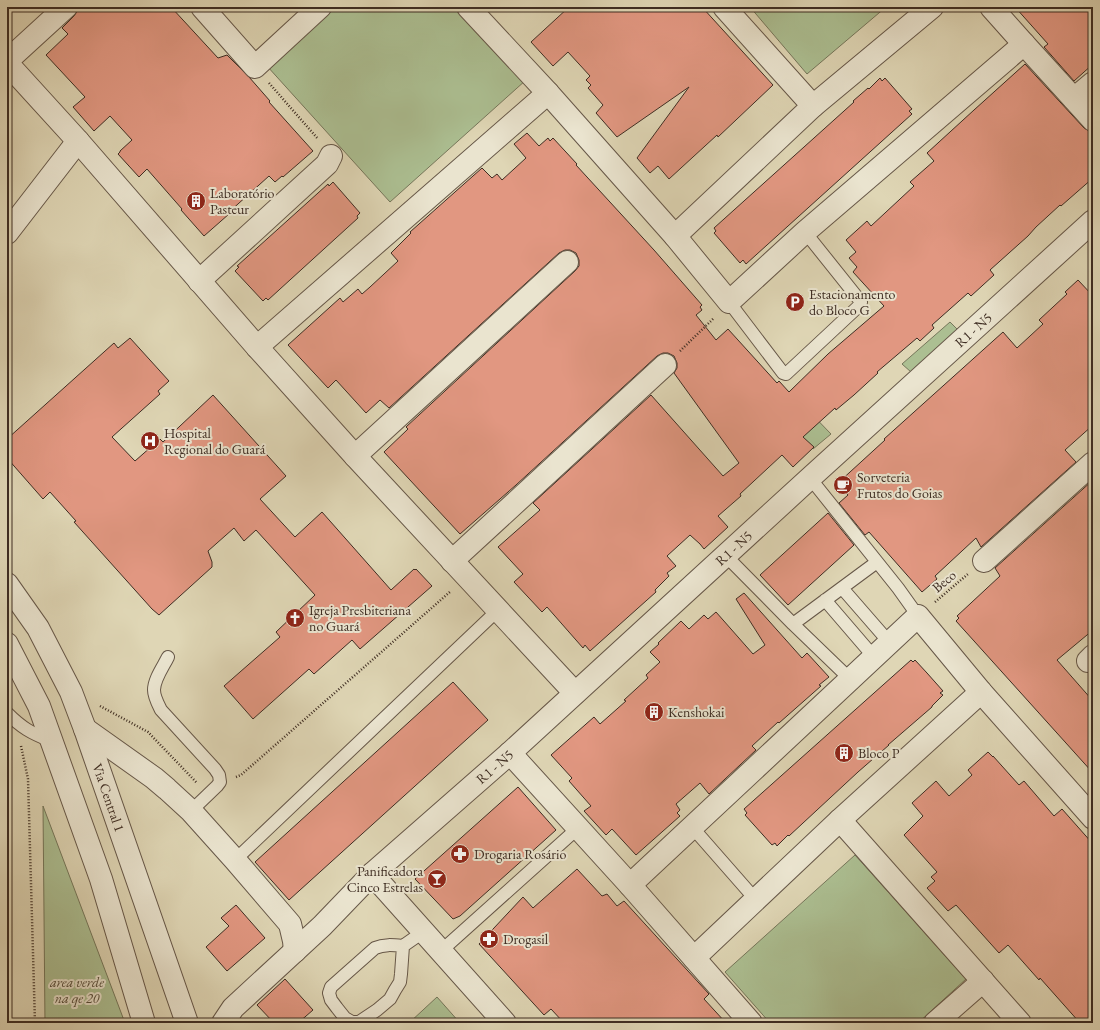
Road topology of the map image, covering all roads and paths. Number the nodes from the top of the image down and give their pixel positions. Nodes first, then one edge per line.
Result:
1 (66, 7) edge
2 (202, 7) edge
3 (320, 7) edge
4 (468, 7) edge
5 (724, 7) edge
6 (932, 7) edge
7 (992, 7) edge
8 (1024, 44) junction
9 (7, 62) edge
10 (255, 67) junction
11 (1093, 83) edge
12 (548, 92) junction
13 (1074, 99) junction
14 (813, 106) junction
15 (1093, 120) edge
16 (78, 141) junction
17 (331, 156) joint
18 (1090, 229) edge
19 (805, 232) junction
20 (7, 233) edge
21 (676, 236) junction
22 (567, 262) dead end
23 (199, 281) junction
24 (729, 302) junction
25 (257, 347) junction
26 (666, 365) joint
27 (356, 456) junction
28 (1093, 463) edge
29 (810, 478) junction
30 (725, 555) junction
31 (452, 561) junction
32 (984, 561) joint
33 (877, 562) junction
34 (467, 577) junction
35 (7, 584) edge
36 (842, 588) junction
37 (825, 600) junction
38 (498, 610) junction
39 (918, 616) junction
40 (793, 624) junction
41 (7, 644) edge
42 (882, 650) junction
43 (168, 658) dead end
44 (850, 679) junction
45 (981, 692) junction
46 (575, 693) junction
47 (94, 703) dead end
48 (7, 713) edge
49 (17, 722) junction
50 (85, 729) junction
51 (51, 741) junction
52 (510, 753) junction
53 (220, 782) junction
54 (208, 795) junction
55 (191, 811) junction
56 (1093, 818) edge
57 (840, 820) junction
58 (692, 827) junction
59 (578, 828) junction
60 (235, 860) junction
61 (372, 874) junction
62 (630, 885) junction
63 (756, 900) junction
64 (290, 924) junction
65 (322, 926) junction
66 (423, 932) junction
67 (403, 946) junction
68 (295, 951) junction
69 (441, 951) junction
70 (694, 958) junction
71 (983, 981) junction
72 (35, 1023) edge
73 (144, 1023) edge
74 (187, 1023) edge
75 (223, 1023) edge
76 (505, 1023) edge
77 (752, 1023) edge
78 (935, 1023) edge
79 (1020, 1023) edge

1 - 9 street
2 - 10 street
3 - 10 street
4 - 12 street
5 - 14 street
6 - 14 street
7 - 8 street
8 - 13 street
8 - 19 street
9 - 16 street
10 - 17 path
11 - 13 street
12 - 21 street
12 - 25 street
13 - 15 street
14 - 21 street
16 - 20 street
16 - 23 street
17 - 23 street
18 - 29 street, R1 - N5
19 - 24 street
19 - 24 lane
21 - 24 street
22 - 27 street
23 - 25 street
24 - 26 path
25 - 27 street
26 - 31 street
27 - 31 street
28 - 32 street
29 - 30 street, R1 - N5
29 - 33 lane
30 - 40 lane
30 - 46 street, R1 - N5
31 - 34 street
32 - 39 path, Beco
33 - 36 lane
33 - 39 lane
34 - 38 street
34 - 53 path
35 - 50 street, Via Central 1
36 - 37 lane
36 - 42 lane
37 - 40 lane
37 - 42 lane
38 - 46 street
38 - 60 lane
39 - 42 street
39 - 45 street
40 - 44 lane
41 - 51 street
42 - 44 street
43 - 53 lane
44 - 58 street
45 - 56 street
45 - 57 street
46 - 52 street, R1 - N5
47 - 54 path
48 - 49 lane
49 - 51 lane
49 - 72 path
50 - 55 street
50 - 74 street, Via Central 1
51 - 73 street
52 - 59 street
52 - 61 street, R1 - N5
53 - 54 lane
54 - 55 lane
55 - 60 street
57 - 63 street
57 - 71 street
58 - 62 street
58 - 63 lane
59 - 62 street
59 - 69 lane
60 - 64 street
61 - 65 street, R1 - N5
61 - 66 street
62 - 70 street
63 - 70 street
64 - 65 street
64 - 68 street
65 - 68 street, R1 - N5
66 - 67 lane
66 - 69 street
67 - 67 lane
68 - 75 street, R1 - N5
69 - 76 street
70 - 77 street
71 - 78 street
71 - 79 street

